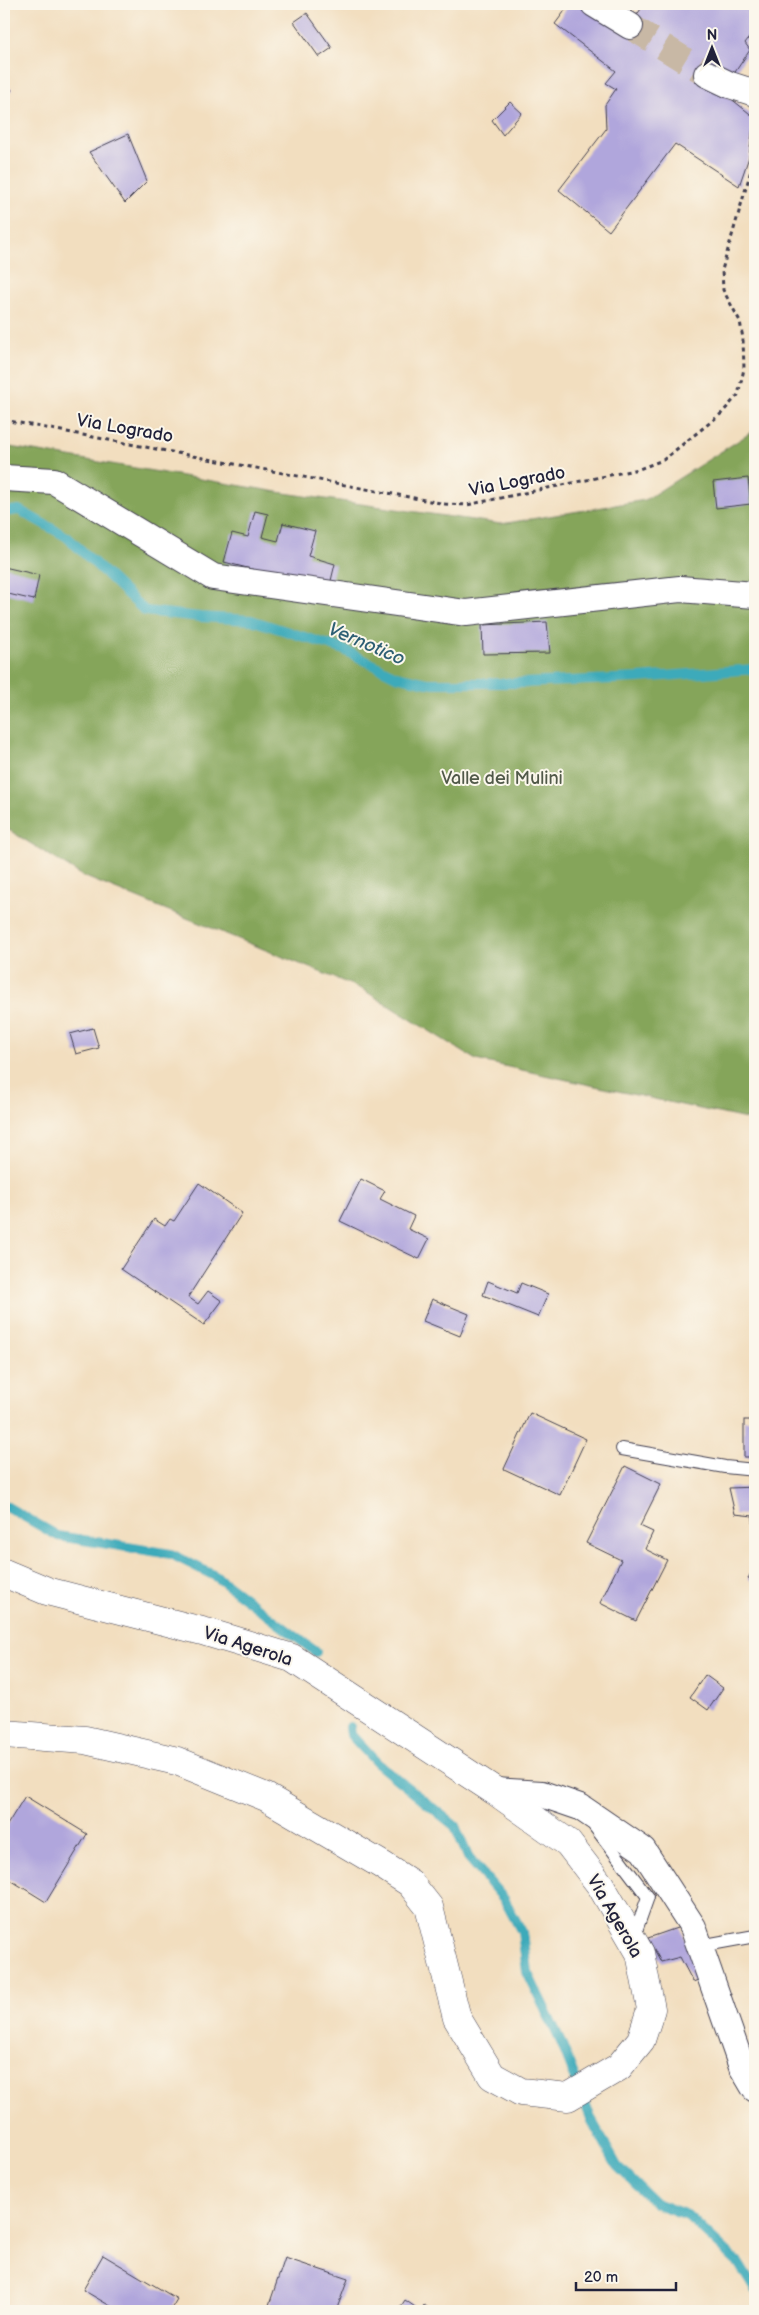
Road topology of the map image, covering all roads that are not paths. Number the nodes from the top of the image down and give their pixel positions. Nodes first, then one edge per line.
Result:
1 (594, 4) edge
2 (630, 26) tunnel mouth
3 (707, 74) tunnel mouth
4 (755, 93) edge
5 (4, 478) edge
6 (755, 595) edge
7 (622, 1449) dead end
8 (755, 1470) edge
9 (4, 1573) edge
10 (4, 1734) edge
11 (496, 1791) junction
12 (580, 1807) junction
13 (755, 1936) edge
14 (633, 1940) junction
15 (700, 1946) junction
16 (755, 2089) edge

1 - 2 street
3 - 4 street
5 - 6 street
7 - 8 lane
9 - 11 street, Via Agerola
10 - 14 street, Via Agerola
11 - 12 street
11 - 14 street, Via Agerola
12 - 14 lane
12 - 15 street
13 - 15 lane
15 - 16 street

